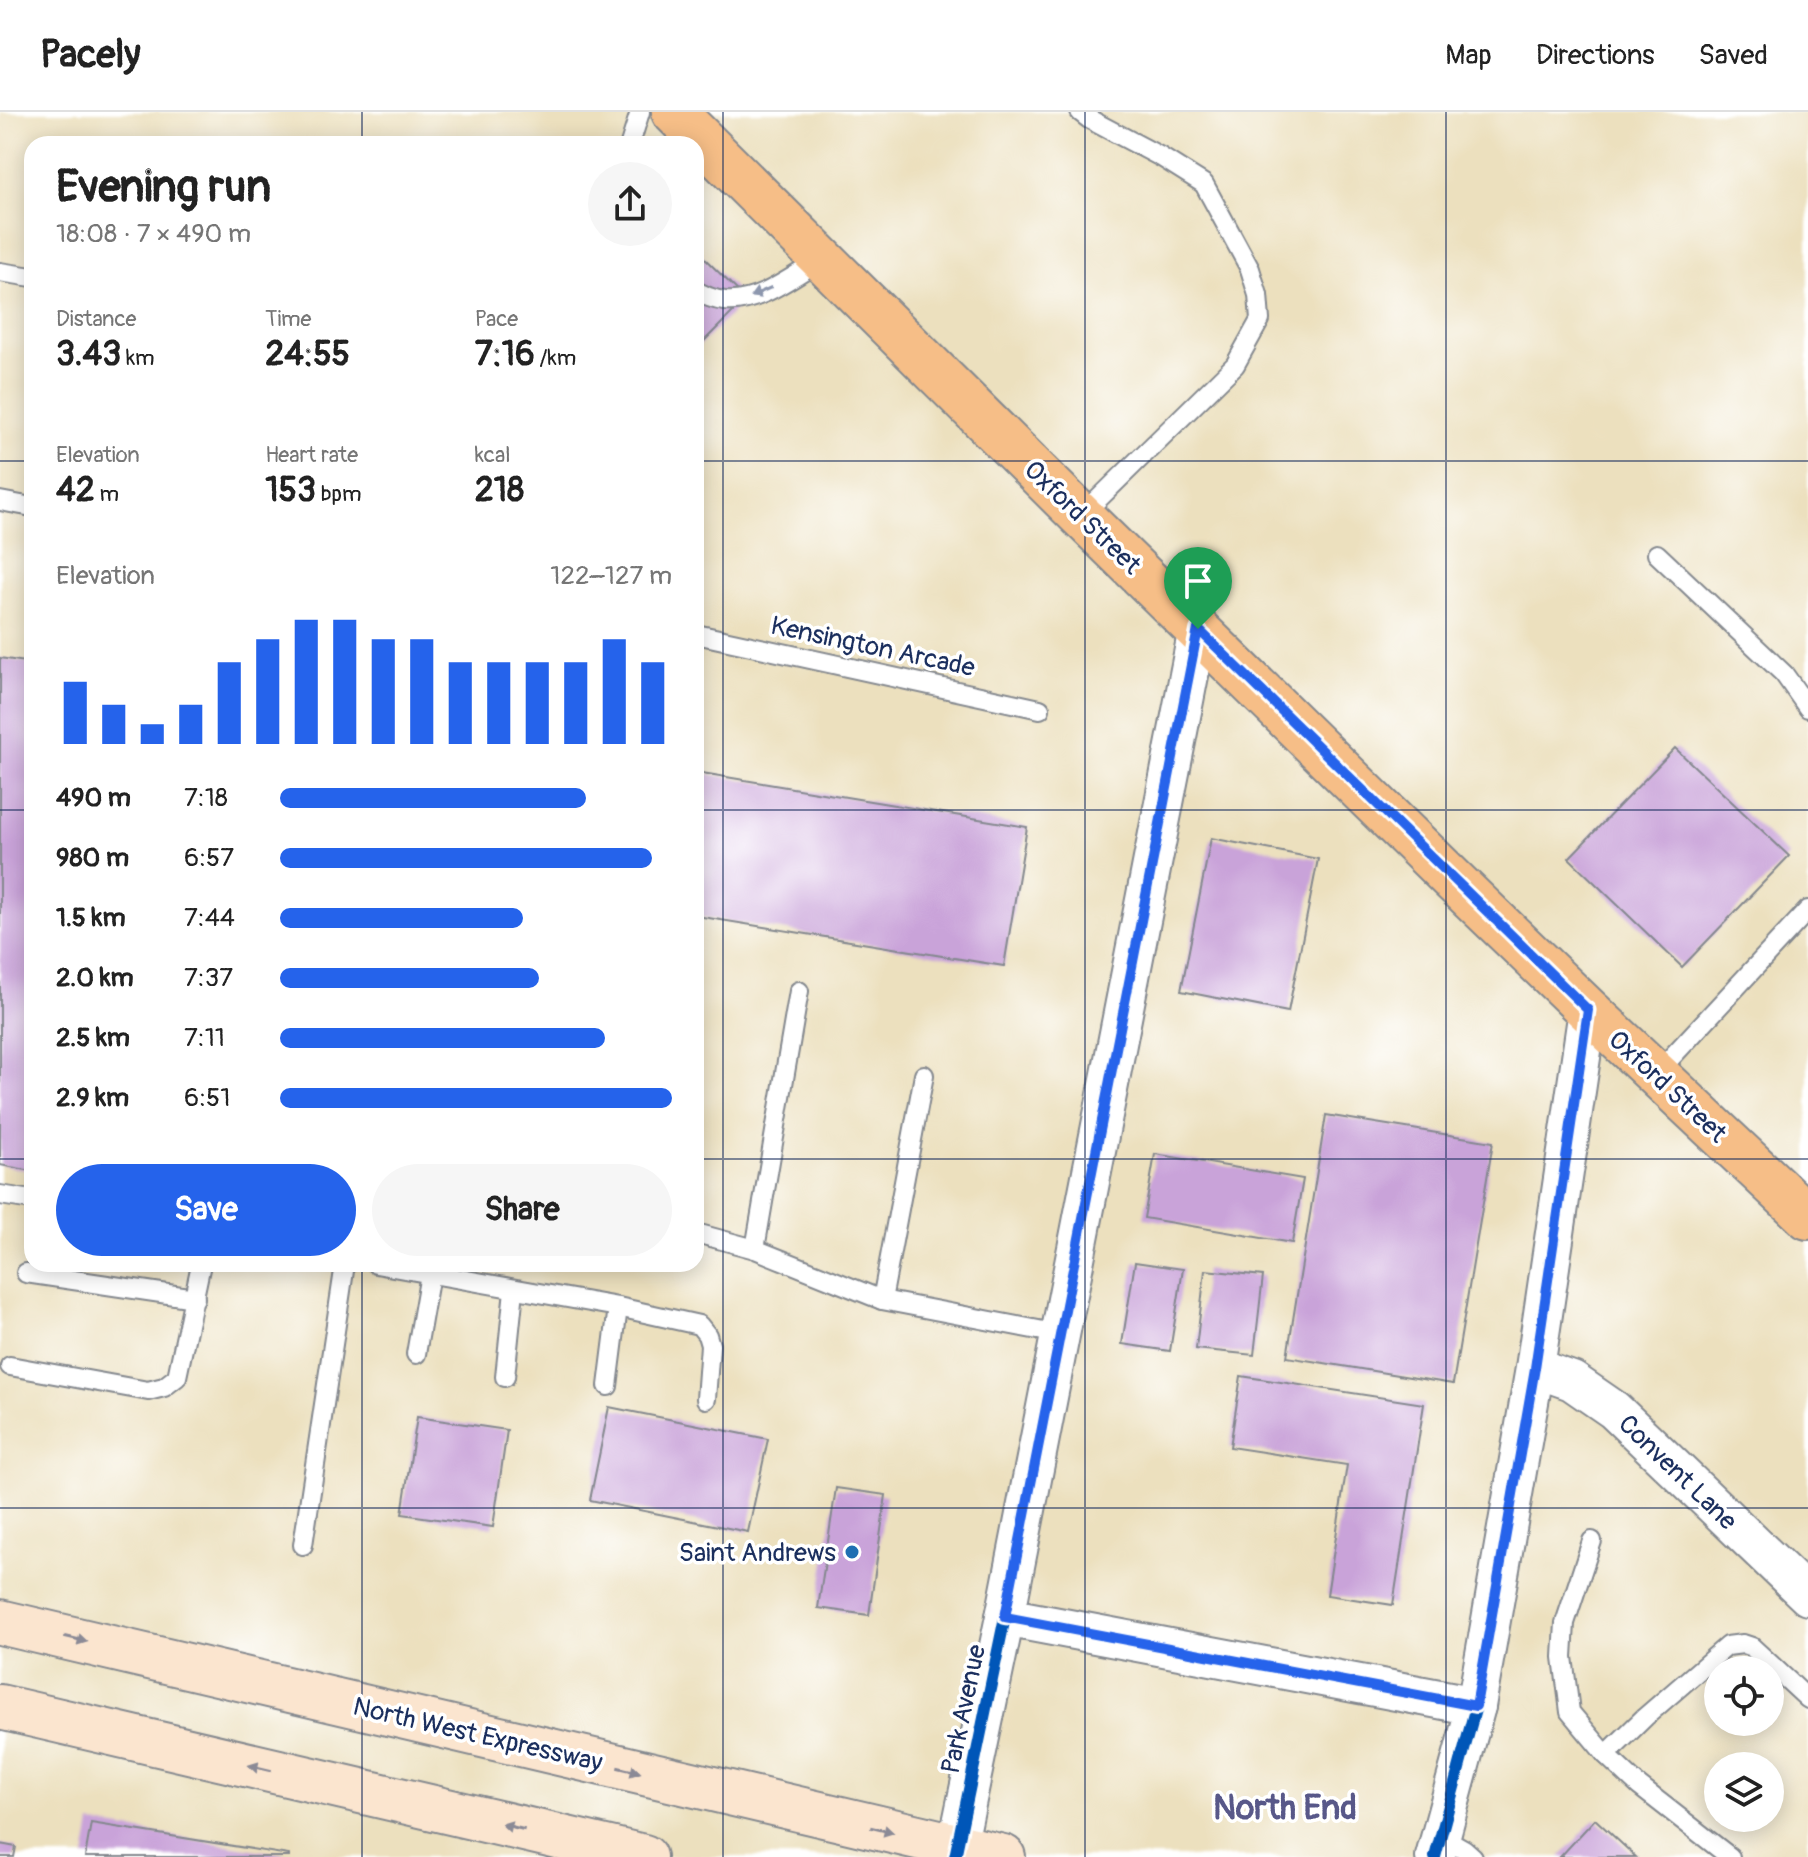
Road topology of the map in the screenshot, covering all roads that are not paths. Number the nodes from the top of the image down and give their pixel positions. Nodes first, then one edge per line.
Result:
1 (640, 112) edge
2 (674, 112) edge
3 (1080, 112) edge
4 (632, 136) edge
5 (698, 136) edge
6 (704, 142) edge
7 (822, 259) junction
8 (0, 272) edge
9 (24, 276) edge
10 (704, 295) edge
11 (0, 501) edge
12 (24, 506) edge
13 (1081, 516) junction
14 (1657, 554) dead end
15 (1198, 629) junction
16 (704, 636) edge
17 (1808, 708) edge
18 (1040, 709) dead end
19 (1808, 910) edge
20 (799, 991) dead end
21 (1588, 1010) junction
22 (1656, 1074) junction
23 (924, 1075) dead end
24 (0, 1195) edge
25 (24, 1199) edge
26 (1808, 1217) edge
27 (704, 1235) edge
28 (755, 1249) junction
29 (200, 1272) edge
30 (344, 1272) edge
31 (419, 1272) edge
32 (26, 1273) dead end
33 (430, 1274) junction
34 (514, 1290) junction
35 (195, 1298) junction
36 (882, 1300) junction
37 (618, 1307) junction
38 (1059, 1334) junction
39 (416, 1354) dead end
40 (10, 1366) dead end
41 (1535, 1368) junction
42 (505, 1377) dead end
43 (608, 1386) dead end
44 (706, 1399) dead end
45 (1592, 1541) dead end
46 (303, 1545) dead end
47 (1808, 1596) edge
48 (1005, 1617) junction
49 (0, 1622) edge
50 (1808, 1699) edge
51 (1476, 1706) junction
52 (0, 1707) edge
53 (1606, 1755) junction
54 (1438, 1847) edge
55 (956, 1852) edge
56 (644, 1857) edge
57 (1003, 1857) edge
58 (1473, 1857) edge
59 (1730, 1857) edge

1 - 4 lane
2 - 5 main road, Oxford Street
3 - 13 lane
6 - 7 main road, Oxford Street
7 -> 10 lane
7 - 13 main road, Oxford Street
8 - 9 lane
11 - 12 lane
13 - 15 main road, Oxford Street
14 - 17 lane
15 - 21 main road, Oxford Street
15 - 38 street, Park Avenue
16 - 18 lane, Kensington Arcade
19 - 22 lane
20 - 28 lane
21 - 22 main road, Oxford Street
21 - 41 street
22 - 26 main road, Oxford Street
23 - 36 lane
24 - 25 lane
27 - 28 lane
28 - 36 lane
29 - 35 lane
30 - 46 lane
31 - 33 lane
32 - 35 lane
33 - 34 lane
33 - 39 lane
34 - 37 lane
34 - 42 lane
35 - 40 lane
36 - 38 lane
37 - 43 lane
37 - 44 lane
38 - 48 street, Park Avenue
41 - 47 street, Convent Lane
41 - 51 street
45 - 53 lane
48 - 51 street
48 - 55 street, Park Avenue
49 -> 55 main road, North West Expressway
50 - 53 lane
51 - 54 street
56 -> 52 main road
53 - 59 lane
54 - 58 lane
55 - 57 main road, North West Expressway

